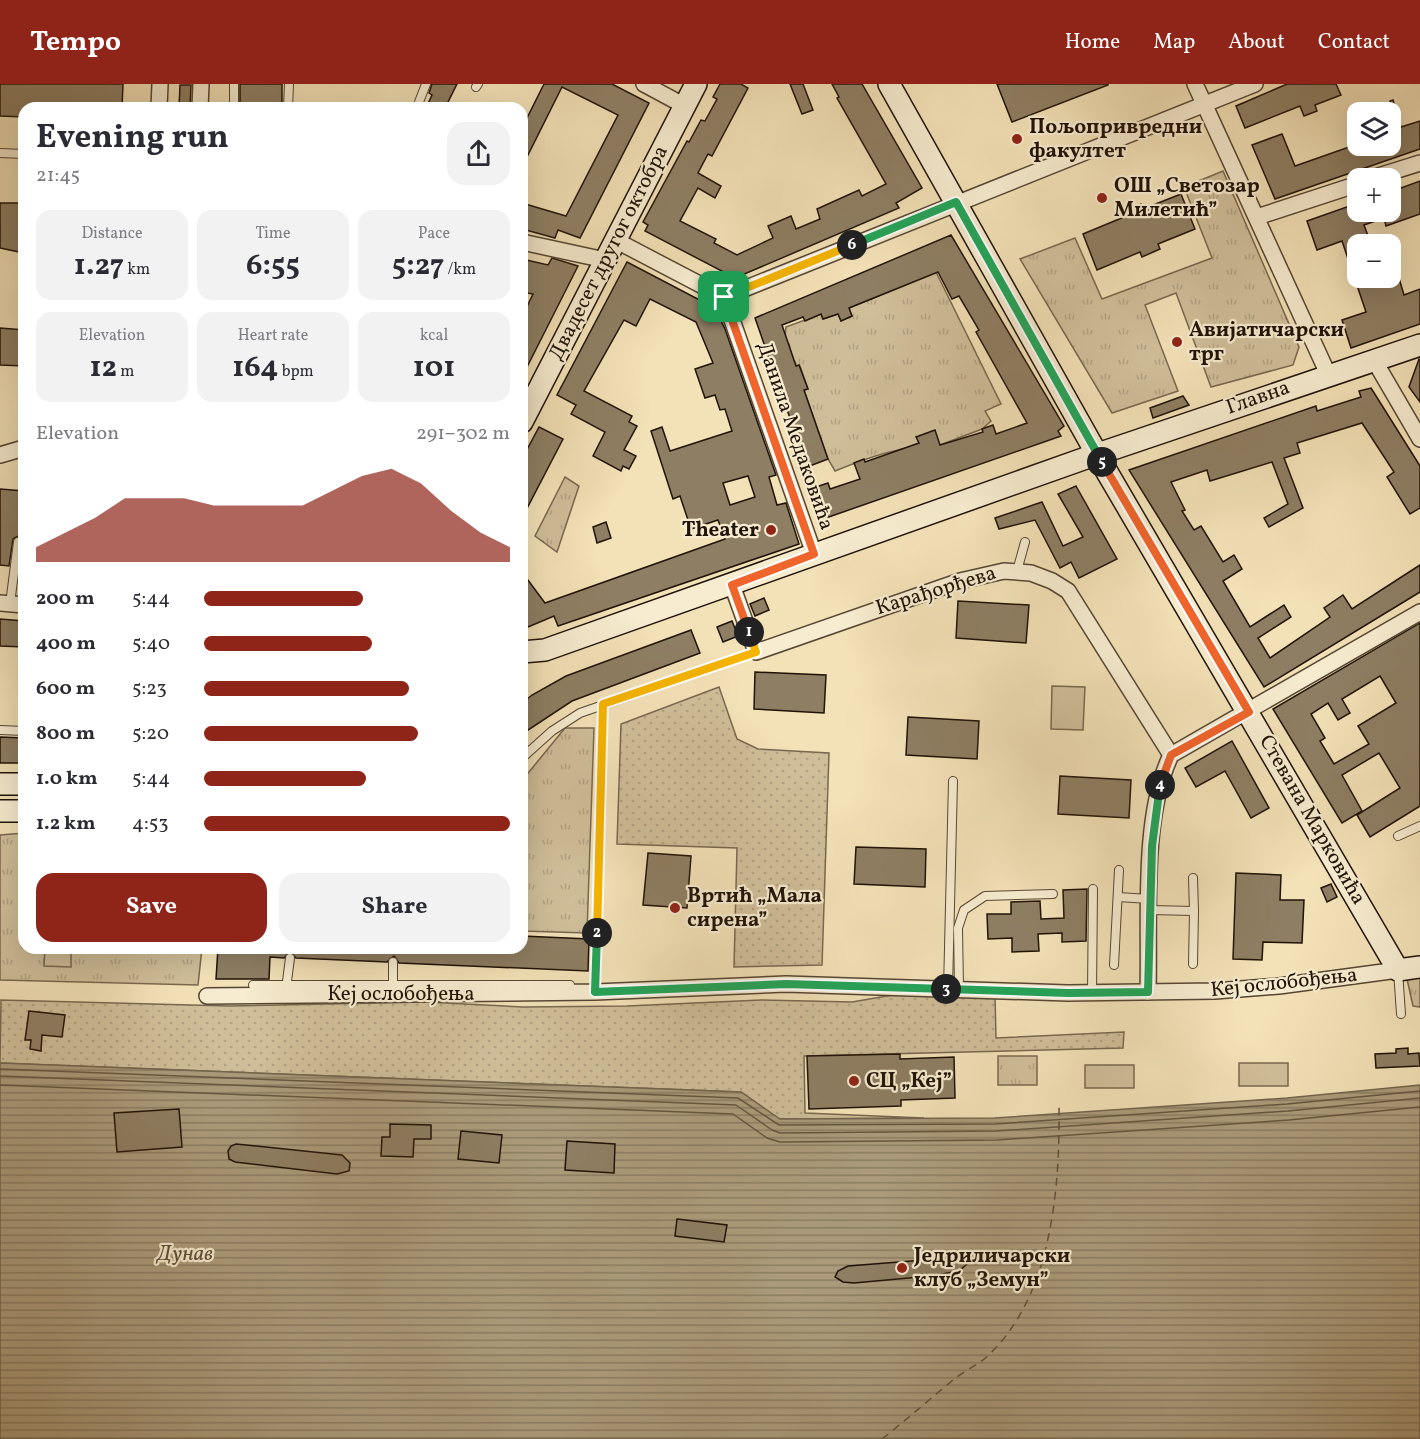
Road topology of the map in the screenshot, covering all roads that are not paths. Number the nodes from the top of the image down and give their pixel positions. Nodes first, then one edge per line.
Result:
1 (160, 84) edge
2 (201, 84) edge
3 (234, 84) edge
4 (289, 84) edge
5 (426, 84) edge
6 (644, 84) edge
7 (696, 84) edge
8 (889, 84) edge
9 (1195, 84) edge
10 (1255, 84) edge
11 (159, 102) edge
12 (200, 102) edge
13 (234, 102) edge
14 (288, 102) edge
15 (419, 102) dead end
16 (1204, 105) junction
17 (685, 106) junction
18 (0, 153) edge
19 (18, 154) edge
20 (1420, 163) edge
21 (1401, 169) edge
22 (1347, 187) edge
23 (956, 202) junction
24 (1257, 217) junction
25 (615, 240) junction
26 (528, 243) edge
27 (605, 260) junction
28 (724, 297) junction
29 (1420, 345) edge
30 (1374, 360) junction
31 (1328, 374) junction
32 (528, 410) edge
33 (1420, 439) edge
34 (18, 450) edge
35 (1098, 454) junction
36 (0, 455) edge
37 (18, 542) dead end
38 (1025, 542) dead end
39 (814, 554) junction
40 (1017, 571) junction
41 (732, 585) junction
42 (11, 604) edge
43 (1420, 612) edge
44 (545, 651) junction
45 (528, 652) edge
46 (756, 652) junction
47 (528, 664) edge
48 (603, 704) junction
49 (1249, 712) junction
50 (0, 730) edge
51 (18, 731) edge
52 (528, 753) edge
53 (1171, 755) junction
54 (953, 781) dead end
55 (0, 784) edge
56 (18, 784) edge
57 (0, 811) edge
58 (18, 812) edge
59 (1420, 826) edge
60 (1398, 836) dead end
61 (1119, 870) dead end
62 (1193, 878) dead end
63 (1093, 889) dead end
64 (1053, 894) dead end
65 (1118, 897) junction
66 (1150, 905) junction
67 (1194, 911) junction
68 (290, 958) dead end
69 (393, 962) dead end
70 (1193, 964) dead end
71 (1114, 965) dead end
72 (1420, 966) edge
73 (1398, 969) junction
74 (254, 985) dead end
75 (595, 989) junction
76 (953, 989) junction
77 (393, 990) junction
78 (286, 991) junction
79 (1148, 992) junction
80 (1092, 993) junction
81 (207, 996) dead end
82 (1401, 1014) dead end

1 - 11 street
2 - 12 street
3 - 13 lane
4 - 14 lane
5 - 15 lane
6 - 17 street
7 - 17 main road, Двадесет другог октобра
8 - 23 main road
9 - 16 street
10 - 16 street
16 - 23 street
16 - 24 street
17 - 25 main road, Двадесет другог октобра
18 - 19 lane
20 - 21 street
22 - 24 street
23 - 28 street
23 - 35 main road
24 - 31 street
25 - 27 main road, Двадесет другог октобра
25 - 28 street
26 - 27 street
27 - 32 main road, Двадесет другог октобра
28 - 39 street, Данила Медаковића
29 - 30 main road, Главна
30 - 31 main road, Главна
30 - 33 street
31 - 35 main road, Главна
34 - 36 street
35 - 39 main road
35 - 49 main road, Стевана Марковића
37 - 42 lane
38 - 40 lane
39 - 41 main road
40 - 46 street, Карађорђева
40 - 53 street, Карађорђева
41 - 44 main road
41 - 46 street
43 - 49 street
44 - 45 main road
44 - 47 main road
46 - 48 lane, Карађорђева
48 - 52 lane, Карађорђева
48 - 75 lane
49 - 53 street
49 - 73 main road, Стевана Марковића
50 - 51 lane
53 - 66 street
54 - 76 lane
55 - 56 main road
57 - 58 main road
59 - 60 lane
61 - 65 lane
62 - 67 lane
63 - 80 lane
64 - 76 lane
65 - 66 lane
65 - 71 lane
66 - 67 lane
66 - 79 street
67 - 70 lane
68 - 78 lane
69 - 77 lane
72 - 73 main road, Кеј ослобођења
73 - 79 street, Кеј ослобођења
73 - 82 lane
74 - 78 lane
75 - 76 street, Кеј ослобођења
75 - 77 street, Кеј ослобођења
76 - 80 street, Кеј ослобођења
77 - 78 street, Кеј ослобођења
78 - 81 street, Кеј ослобођења
79 - 80 street, Кеј ослобођења

